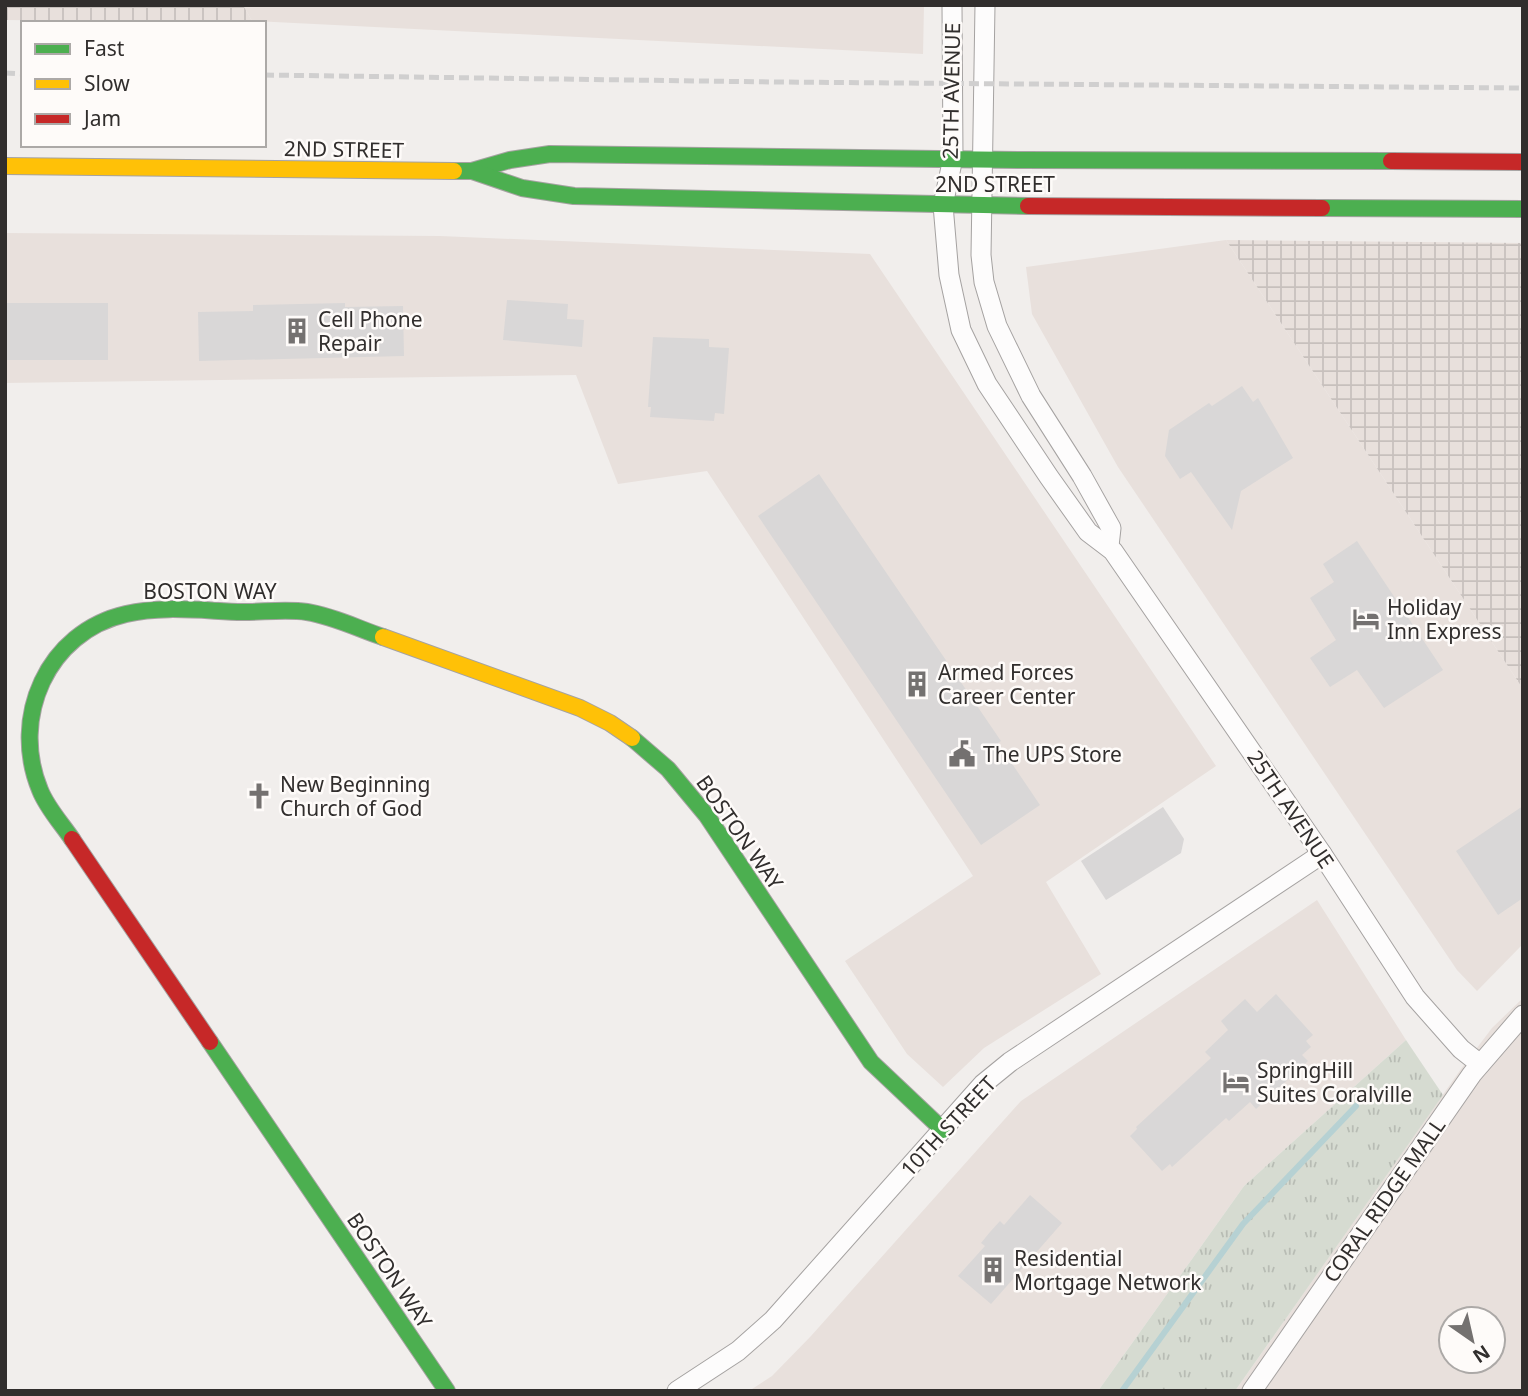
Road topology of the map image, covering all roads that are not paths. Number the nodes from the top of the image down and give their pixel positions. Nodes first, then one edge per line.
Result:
1 (952, 5) edge
2 (985, 5) edge
3 (953, 158) junction
4 (983, 158) junction
5 (1523, 162) edge
6 (5, 166) edge
7 (472, 171) junction
8 (943, 205) junction
9 (982, 205) junction
10 (1523, 209) edge
11 (1109, 546) junction
12 (1322, 854) junction
13 (1523, 1015) edge
14 (1480, 1064) junction
15 (943, 1130) junction
16 (447, 1391) edge
17 (677, 1391) edge
18 (1252, 1391) edge

1 - 3 street, 25TH AVENUE
2 - 4 street, 25TH AVENUE
3 - 4 main road, 2ND STREET
3 - 7 main road, 2ND STREET
3 - 8 street, 25TH AVENUE
4 - 5 main road, 2ND STREET
4 - 9 street, 25TH AVENUE
6 - 7 main road, 2ND STREET
7 - 8 main road, 2ND STREET
8 - 9 main road, 2ND STREET
8 - 11 street, 25TH AVENUE
9 - 10 main road, 2ND STREET
9 - 11 street, 25TH AVENUE
11 - 12 street, 25TH AVENUE
12 - 14 street, 25TH AVENUE
12 - 15 street, 10TH STREET
13 - 14 street, CORAL RIDGE MALL
14 - 18 street, CORAL RIDGE MALL
15 - 16 main road, BOSTON WAY
15 - 17 street, 10TH STREET

